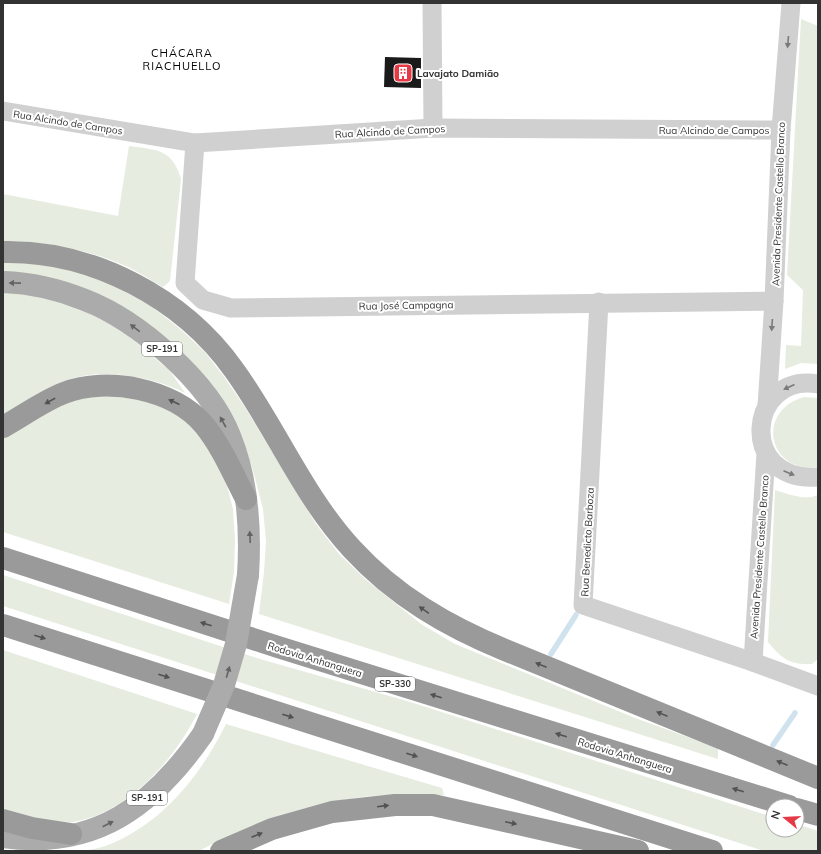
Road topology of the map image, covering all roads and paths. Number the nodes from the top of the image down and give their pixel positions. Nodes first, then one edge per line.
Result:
1 (432, 3) edge
2 (791, 3) edge
3 (3, 111) edge
4 (433, 128) junction
5 (781, 130) junction
6 (194, 143) junction
7 (3, 252) edge
8 (3, 282) edge
9 (774, 301) junction
10 (599, 302) junction
11 (818, 384) edge
12 (767, 406) junction
13 (3, 427) edge
14 (766, 453) junction
15 (818, 477) edge
16 (246, 499) junction
17 (3, 558) edge
18 (3, 625) edge
19 (753, 662) junction
20 (818, 686) edge
21 (818, 778) edge
22 (765, 799) edge
23 (805, 811) edge
24 (818, 815) edge
25 (3, 820) edge
26 (71, 834) junction
27 (3, 837) edge
28 (221, 851) edge
29 (638, 851) edge
30 (712, 851) edge

1 - 4 street
2 -> 5 street, Avenida Presidente Castello Branco
3 - 6 street, Rua Alcindo de Campos
4 - 5 street, Rua Alcindo de Campos
4 - 6 street, Rua Alcindo de Campos
5 - 9 street, Avenida Presidente Castello Branco
6 - 10 street, Rua José Campagna
21 -> 7 highway
16 -> 8 main road, SP-191
9 - 10 street, Rua José Campagna
9 -> 12 street, Avenida Presidente Castello Branco
10 - 19 street, Rua Benedicto Barboza
11 -> 12 street
12 - 14 street
16 -> 13 highway
14 -> 15 street
14 - 19 street, Avenida Presidente Castello Branco
26 -> 16 main road, SP-191, bridge
22 -> 17 highway, Rodovia Anhanguera / SP-330
18 -> 30 highway
19 - 20 street, Rua Benedicto Barboza
23 - 24 highway
25 - 26 highway
26 - 27 main road, SP-191
28 -> 29 highway

